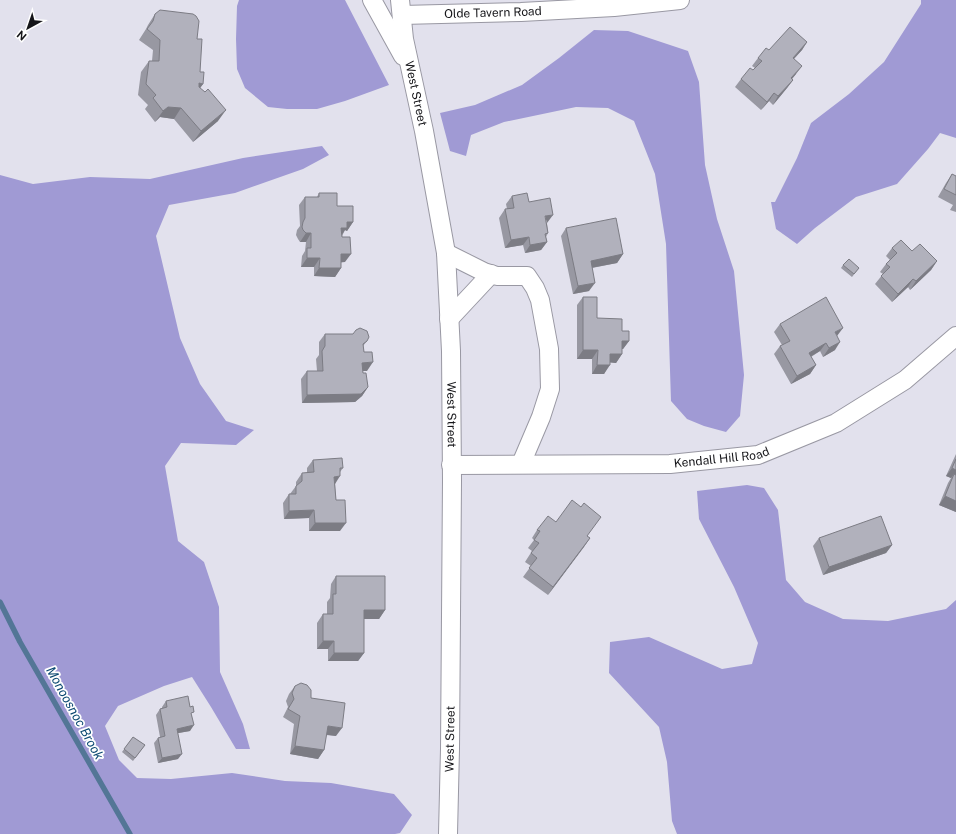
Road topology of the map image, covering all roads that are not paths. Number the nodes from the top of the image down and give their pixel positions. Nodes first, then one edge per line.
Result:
1 (372, 0) edge
2 (680, 0) edge
3 (401, 7) edge
4 (411, 71) junction
5 (446, 253) junction
6 (491, 274) junction
7 (449, 319) junction
8 (956, 336) edge
9 (521, 464) junction
10 (452, 465) junction
11 (448, 834) edge

1 - 4 street
2 - 3 street, Olde Tavern Road
3 - 4 street, West Street
4 - 5 street, West Street
5 - 6 street
5 - 7 street, West Street
6 - 7 street
6 - 9 street
7 - 10 street, West Street
8 - 9 street, Kendall Hill Road
9 - 10 street, Kendall Hill Road
10 - 11 street, West Street

